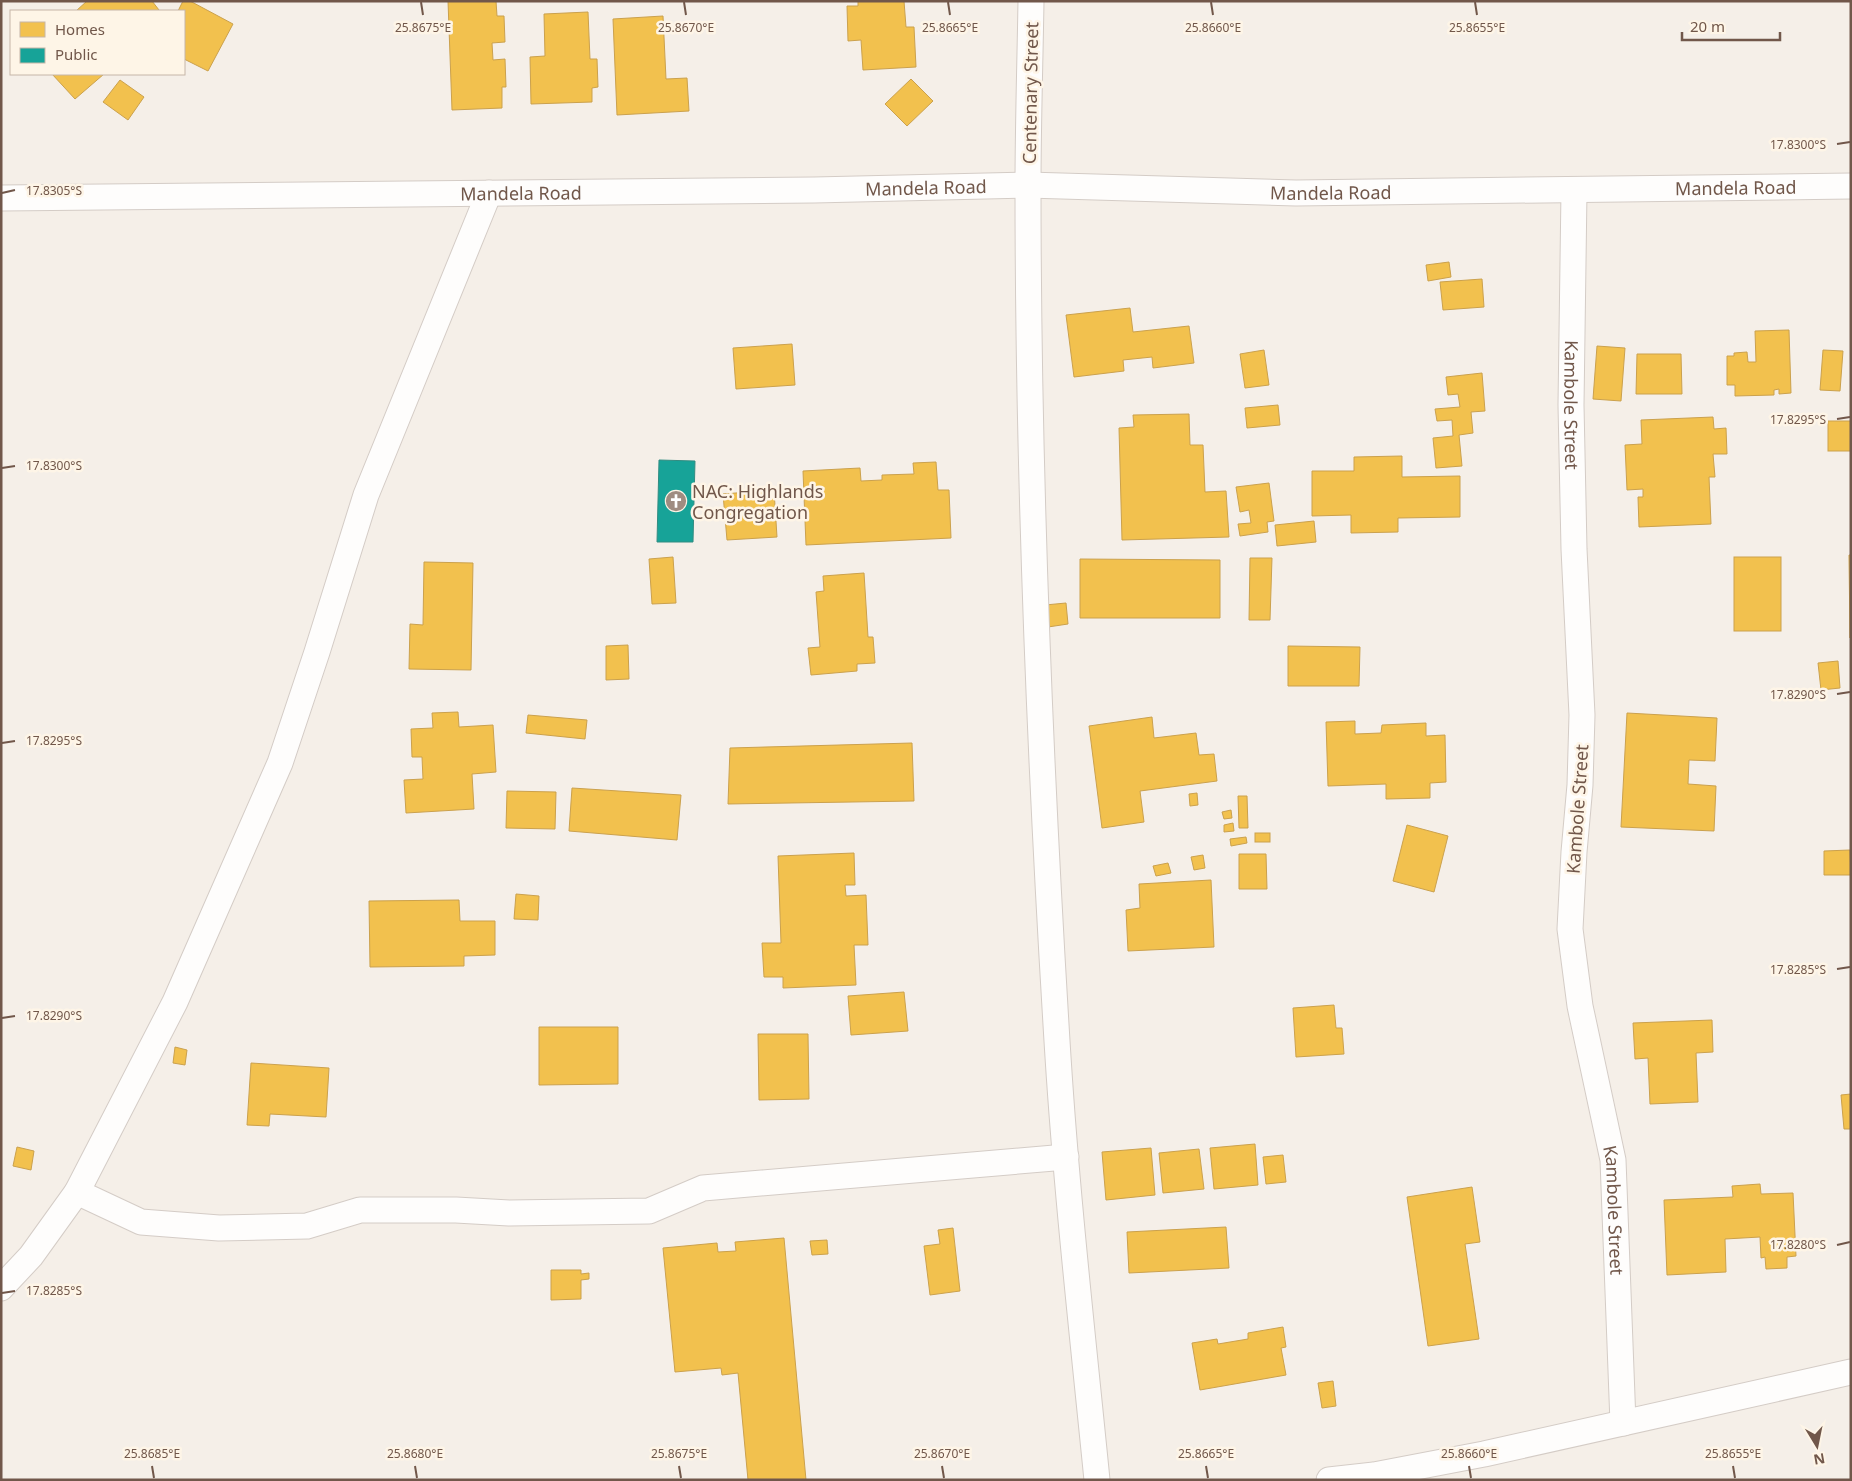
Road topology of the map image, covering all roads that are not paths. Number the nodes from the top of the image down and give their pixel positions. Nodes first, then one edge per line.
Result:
1 (1032, 1) edge
2 (1028, 185) junction
3 (1851, 186) edge
4 (1574, 191) junction
5 (489, 193) junction
6 (1, 198) edge
7 (1066, 1157) junction
8 (76, 1192) junction
9 (1, 1288) edge
10 (1851, 1372) edge
11 (1623, 1423) junction
12 (1374, 1477) edge
13 (1097, 1480) edge
14 (1328, 1480) edge

1 - 2 street, Centenary Street
2 - 4 street, Mandela Road
2 - 5 street, Mandela Road
2 - 7 street, Centenary Street
3 - 4 street, Mandela Road
4 - 11 street, Kambole Street
5 - 6 street, Mandela Road
5 - 8 street
7 - 8 street
7 - 13 street, Centenary Street
8 - 9 street
10 - 11 street
11 - 12 street
12 - 14 street

